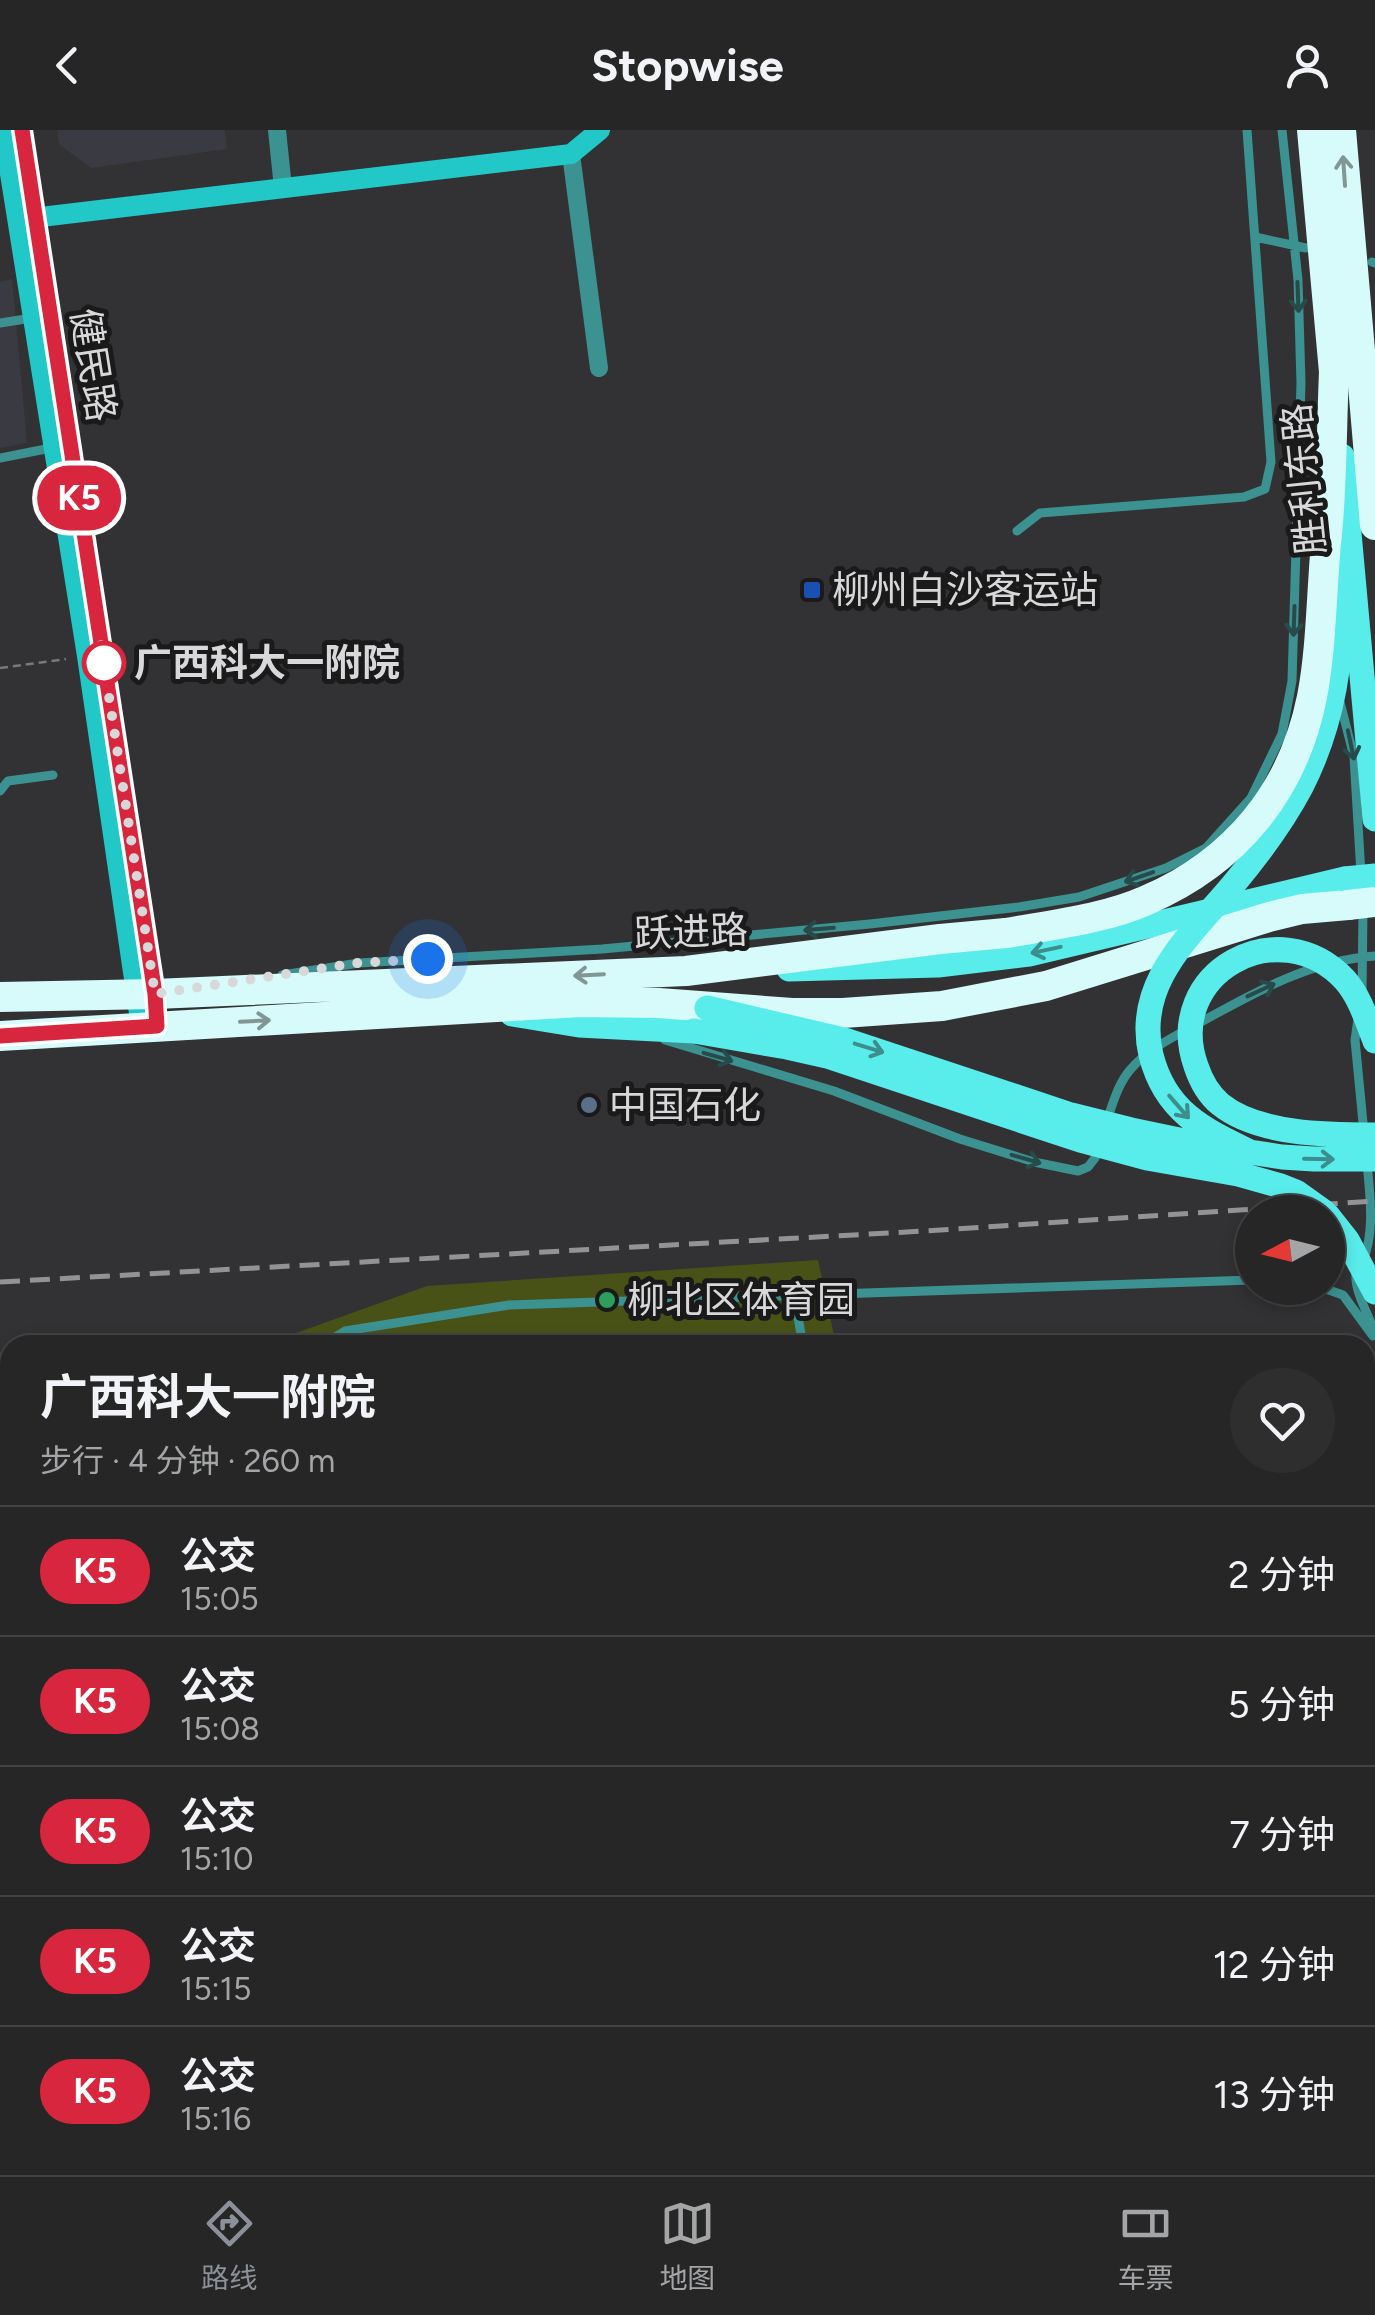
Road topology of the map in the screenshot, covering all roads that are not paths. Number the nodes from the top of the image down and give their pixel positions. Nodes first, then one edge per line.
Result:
1 (3, 130) edge
2 (22, 130) edge
3 (277, 130) edge
4 (600, 130) edge
5 (1247, 130) edge
6 (1282, 130) edge
7 (1312, 130) edge
8 (1341, 130) edge
9 (571, 154) junction
10 (283, 188) junction
11 (26, 219) junction
12 (1255, 237) junction
13 (1294, 245) junction
14 (1306, 248) dead end
15 (32, 318) junction
16 (0, 323) edge
17 (1344, 338) junction
18 (599, 368) dead end
19 (1334, 372) junction
20 (54, 448) junction
21 (0, 458) edge
22 (1329, 508) junction
23 (1375, 525) edge
24 (1016, 531) dead end
25 (1292, 682) junction
26 (52, 775) dead end
27 (0, 790) edge
28 (1375, 820) edge
29 (1375, 876) edge
30 (1356, 895) edge
31 (1362, 956) junction
32 (1375, 956) edge
33 (686, 971) junction
34 (146, 995) junction
35 (0, 998) edge
36 (472, 1008) junction
37 (698, 1015) junction
38 (625, 1026) junction
39 (149, 1027) junction
40 (0, 1036) edge
41 (1375, 1041) edge
42 (1375, 1136) edge
43 (1250, 1152) junction
44 (1375, 1159) edge
45 (1300, 1195) edge
46 (1345, 1236) edge
47 (1235, 1281) edge
48 (1375, 1292) edge
49 (794, 1295) junction
50 (1345, 1298) edge
51 (338, 1335) edge
52 (800, 1335) edge
53 (1374, 1335) edge
54 (1375, 1335) edge

1 - 11 main road, 健民路
2 - 11 main road, 健民路
3 - 10 street
4 - 9 main road
5 - 12 lane
6 - 13 lane
7 - 17 highway, 胜利东路
17 -> 8 highway, 胜利东路
9 - 10 main road
9 - 18 street
10 - 11 main road
11 - 15 main road, 健民路
11 - 34 main road, 健民路
12 - 13 lane
12 - 24 lane
13 - 14 lane
13 -> 25 lane
15 - 16 lane
15 - 20 main road, 健民路
17 - 19 highway, 胜利东路
17 - 23 highway, 胜利东路
19 - 22 highway, bridge
19 - 28 main road, 胜利东路, bridge
20 - 21 lane
20 - 34 main road, 健民路
22 - 33 highway, bridge
22 -> 43 main road, bridge
25 -> 31 lane
25 -> 34 lane
26 - 27 lane
29 - 30 main road, 跃进路, bridge
30 -> 33 main road, 跃进路
30 - 37 highway, bridge
31 - 32 lane
38 -> 31 lane
31 - 54 lane
33 -> 34 highway, 跃进路
34 - 35 highway, 跃进路
34 - 39 main road, 健民路
36 - 37 highway, 跃进路
36 - 38 main road
39 -> 36 highway, 跃进路
37 - 38 main road
37 -> 43 main road, 跃进路, bridge
37 - 45 main road, bridge
39 - 40 highway, 跃进路
41 - 42 main road, bridge
43 -> 44 main road, 跃进路, bridge
46 - 48 main road, bridge
47 - 49 lane
49 - 51 lane
49 - 52 lane
50 - 53 lane

